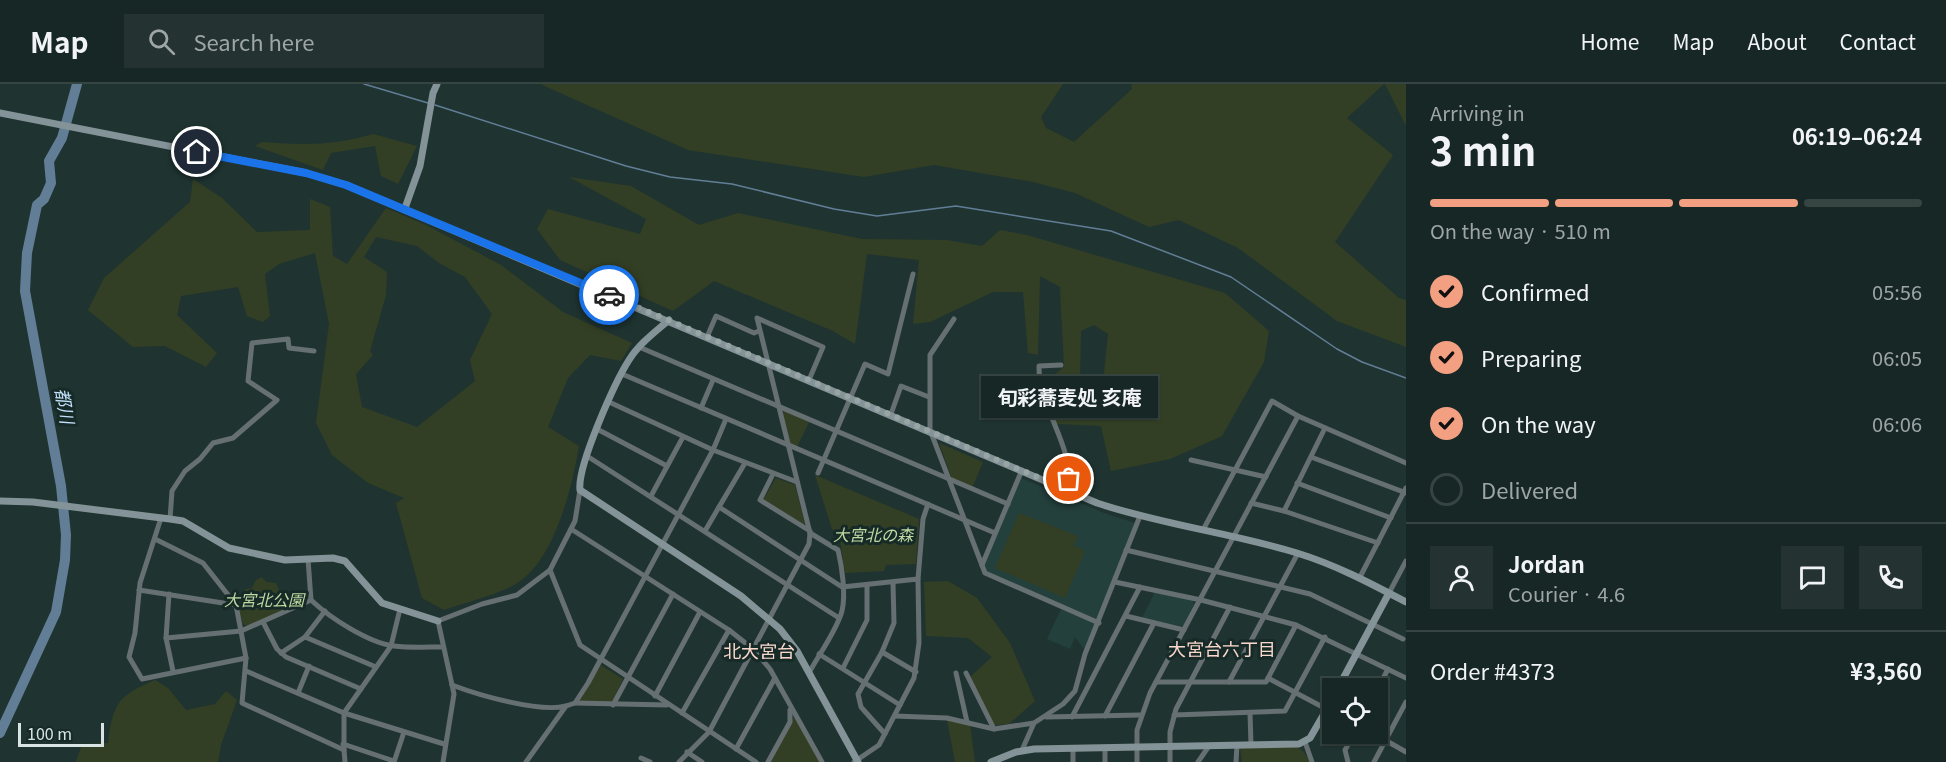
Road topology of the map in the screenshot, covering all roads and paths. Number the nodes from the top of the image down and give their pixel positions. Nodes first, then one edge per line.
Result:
1 (438, 84) edge
2 (0, 113) edge
3 (405, 208) junction
4 (913, 274) dead end
5 (954, 319) dead end
6 (669, 320) junction
7 (759, 331) junction
8 (707, 337) junction
9 (639, 347) junction
10 (314, 351) dead end
11 (767, 363) junction
12 (1061, 365) dead end
13 (622, 374) junction
14 (713, 380) junction
15 (809, 380) junction
16 (850, 397) junction
17 (929, 397) junction
18 (609, 402) junction
19 (778, 407) junction
20 (701, 408) junction
21 (891, 414) junction
22 (1298, 416) junction
23 (726, 419) junction
24 (1325, 428) junction
25 (597, 429) junction
26 (930, 430) junction
27 (836, 432) junction
28 (683, 437) junction
29 (788, 444) junction
30 (713, 450) junction
31 (587, 456) junction
32 (1311, 457) junction
33 (824, 460) junction
34 (1191, 460) dead end
35 (746, 463) junction
36 (1406, 463) edge
37 (667, 466) junction
38 (1235, 469) junction
39 (1022, 470) junction
40 (818, 473) dead end
41 (773, 474) junction
42 (1266, 477) junction
43 (948, 478) junction
44 (796, 482) junction
45 (1297, 483) junction
46 (580, 490) junction
47 (1068, 490) junction
48 (1405, 491) edge
49 (651, 496) junction
50 (0, 501) edge
51 (1251, 503) junction
52 (928, 504) junction
53 (1008, 504) junction
54 (719, 507) junction
55 (1284, 511) junction
56 (678, 513) junction
57 (1140, 516) junction
58 (166, 518) junction
59 (1391, 518) junction
60 (964, 519) junction
61 (571, 529) junction
62 (1203, 530) junction
63 (705, 531) junction
64 (810, 532) junction
65 (995, 533) junction
66 (1233, 537) junction
67 (155, 539) junction
68 (1378, 543) junction
69 (662, 544) junction
70 (1126, 550) junction
71 (1298, 553) junction
72 (308, 559) junction
73 (802, 560) junction
74 (1406, 561) edge
75 (982, 565) junction
76 (550, 570) junction
77 (1216, 570) junction
78 (645, 576) junction
79 (1360, 577) junction
80 (918, 579) junction
81 (1115, 582) junction
82 (893, 583) junction
83 (788, 584) junction
84 (867, 585) junction
85 (1280, 586) junction
86 (842, 587) junction
87 (1140, 587) junction
88 (139, 590) junction
89 (1389, 593) junction
90 (169, 594) junction
91 (673, 594) junction
92 (311, 600) junction
93 (1201, 600) junction
94 (1406, 602) edge
95 (236, 604) junction
96 (1230, 607) junction
97 (400, 609) junction
98 (325, 611) junction
99 (700, 612) junction
100 (1265, 615) junction
101 (1126, 616) junction
102 (839, 618) junction
103 (770, 620) junction
104 (438, 621) junction
105 (262, 622) junction
106 (1154, 622) junction
107 (1099, 623) junction
108 (1373, 623) junction
109 (1296, 625) junction
110 (729, 630) junction
111 (1184, 630) junction
112 (241, 631) junction
113 (305, 637) junction
114 (1325, 637) junction
115 (166, 638) junction
116 (1403, 639) dead end
117 (391, 646) junction
118 (442, 647) junction
119 (753, 649) junction
120 (882, 652) junction
121 (1357, 652) junction
122 (281, 653) junction
123 (819, 654) junction
124 (246, 658) junction
125 (601, 661) junction
126 (309, 666) junction
127 (376, 667) junction
128 (843, 669) junction
129 (1388, 669) junction
130 (173, 671) junction
131 (246, 671) junction
132 (916, 672) junction
133 (809, 673) junction
134 (956, 673) dead end
135 (966, 673) dead end
136 (627, 678) junction
137 (775, 678) junction
138 (1268, 678) junction
139 (1343, 678) edge
140 (1383, 678) edge
141 (1406, 678) edge
142 (1156, 682) junction
143 (1189, 682) junction
144 (1229, 682) junction
145 (865, 683) junction
146 (452, 686) junction
147 (361, 689) junction
148 (298, 693) junction
149 (1296, 693) junction
150 (655, 696) junction
151 (1406, 702) edge
152 (575, 703) junction
153 (613, 705) junction
154 (669, 705) junction
155 (900, 705) junction
156 (566, 706) junction
157 (790, 706) junction
158 (1322, 707) edge
159 (344, 713) junction
160 (682, 713) junction
161 (1250, 713) junction
162 (1403, 713) edge
163 (1140, 715) junction
164 (1174, 715) junction
165 (894, 716) junction
166 (1105, 716) junction
167 (1045, 717) junction
168 (1072, 717) junction
169 (1322, 720) edge
170 (967, 722) junction
171 (1034, 723) junction
172 (994, 729) junction
173 (404, 732) junction
174 (709, 732) junction
175 (885, 734) junction
176 (1388, 736) edge
177 (1305, 742) junction
178 (1388, 742) edge
179 (444, 744) junction
180 (1348, 744) edge
181 (1383, 744) edge
182 (1237, 745) junction
183 (1251, 745) junction
184 (1170, 746) junction
185 (1209, 746) junction
186 (344, 747) junction
187 (1137, 747) junction
188 (1105, 748) junction
189 (736, 749) junction
190 (1073, 749) junction
191 (1022, 750) junction
192 (687, 752) junction
193 (1406, 752) edge
194 (1010, 754) junction
195 (641, 758) dead end
196 (856, 761) edge
197 (345, 762) edge
198 (394, 762) edge
199 (443, 762) edge
200 (526, 762) edge
201 (650, 762) edge
202 (679, 762) edge
203 (702, 762) edge
204 (756, 762) edge
205 (768, 762) edge
206 (822, 762) edge
207 (992, 762) edge
208 (1012, 762) edge
209 (1073, 762) edge
210 (1105, 762) edge
211 (1137, 762) edge
212 (1170, 762) edge
213 (1198, 762) edge
214 (1238, 762) edge
215 (1312, 762) edge
216 (1348, 762) edge
217 (1374, 762) edge

1 - 3 street
2 - 3 street
3 - 6 street
4 - 16 street
5 - 17 street
6 - 8 street
6 - 9 street
7 - 8 street
7 - 11 street
7 - 15 street
8 - 11 street
9 - 13 street
9 - 14 street
10 - 58 street
11 - 15 street
11 - 19 street
12 - 47 street
13 - 18 street
13 - 20 street
14 - 19 street
14 - 20 street
15 - 16 street
16 - 21 street
16 - 27 street
17 - 21 street
17 - 26 street
18 - 25 street
18 - 28 street
19 - 27 street
19 - 29 street
20 - 23 street
21 - 26 street
22 - 24 street
22 - 38 street
22 - 42 street
23 - 29 street
23 - 30 street
24 - 32 street
24 - 36 street
25 - 31 street
25 - 37 street
26 - 39 street
26 - 43 street
27 - 33 street
27 - 43 street
28 - 30 street
28 - 37 street
29 - 33 street
29 - 44 street
30 - 35 street
30 - 56 street
31 - 46 street
31 - 49 street
32 - 45 street
32 - 48 street
33 - 40 street
33 - 52 street
34 - 38 street
35 - 41 street
35 - 54 street
37 - 49 street
38 - 42 street
38 - 62 street
39 - 47 street
39 - 53 street
41 - 44 street
41 - 64 street
42 - 51 street
43 - 53 street
43 - 60 street
44 - 64 street
45 - 55 street
45 - 59 street
46 - 61 street
46 - 69 street
47 - 57 street
48 - 59 street
49 - 56 street
50 - 58 street
51 - 55 street
51 - 66 street
52 - 60 street
52 - 80 street
53 - 65 street
54 - 63 street
54 - 73 street
55 - 68 street
56 - 63 street
56 - 69 street
57 - 62 street
57 - 70 street
58 - 67 street
58 - 72 street
59 - 68 street
60 - 65 street
60 - 75 street
61 - 76 street
61 - 78 street
62 - 66 street
63 - 83 street
64 - 73 street
64 - 86 street
65 - 75 street
66 - 71 street
66 - 77 street
67 - 88 street
67 - 95 street
68 - 79 street
69 - 78 street
69 - 103 street
70 - 77 street
70 - 81 street
71 - 79 street
71 - 85 street
72 - 92 street
72 - 97 street
73 - 83 street
73 - 86 street
74 - 89 street
75 - 107 street
76 - 104 street
76 - 125 street
77 - 85 street
77 - 93 street
78 - 91 street
78 - 125 street
79 - 89 street
80 - 82 street
80 - 132 street
81 - 87 street
81 - 107 street
82 - 84 street
82 - 120 street
83 - 102 street
83 - 103 street
84 - 86 street
84 - 128 street
85 - 100 street
85 - 108 street
86 - 102 street
87 - 93 street
87 - 101 street
88 - 90 street
88 - 130 street
89 - 94 street
89 - 108 street
90 - 95 street
90 - 115 street
91 - 99 street
91 - 136 street
92 - 98 street
92 - 105 street
93 - 96 street
93 - 111 street
95 - 112 street
96 - 100 street
96 - 143 street
97 - 104 street
97 - 117 street
98 - 113 street
98 - 117 street
99 - 110 street
99 - 150 street
100 - 109 street
100 - 144 street
101 - 106 street
101 - 168 street
102 - 123 street
103 - 119 street
103 - 133 street
104 - 118 street
105 - 112 street
105 - 122 street
106 - 111 street
106 - 166 street
107 - 167 street
108 - 116 street
108 - 121 street
109 - 114 street
109 - 138 street
110 - 119 street
110 - 160 street
111 - 142 street
112 - 115 street
112 - 124 street
113 - 122 street
113 - 127 street
114 - 121 street
114 - 149 street
115 - 130 street
117 - 118 street
117 - 127 street
118 - 146 street
119 - 137 street
119 - 174 street
120 - 132 street
120 - 145 street
121 - 129 street
121 - 139 street
122 - 126 street
123 - 128 street
123 - 133 street
124 - 130 street
124 - 131 street
125 - 136 street
125 - 152 street
126 - 147 street
126 - 148 street
127 - 147 street
128 - 145 street
129 - 140 street
129 - 141 street
131 - 148 street
131 - 186 street
132 - 155 street
133 - 196 street
134 - 170 street
135 - 172 street
136 - 150 street
136 - 153 street
137 - 157 street
137 - 189 street
138 - 144 street
138 - 149 street
142 - 143 street
142 - 163 street
143 - 144 street
143 - 164 street
145 - 155 street
145 - 175 street
146 - 156 street
146 - 179 street
147 - 159 street
148 - 159 street
149 - 158 street
149 - 161 street
150 - 154 street
151 - 162 street
152 - 153 street
152 - 156 street
153 - 154 street
154 - 160 street
155 - 165 street
156 - 200 street
157 - 205 street
157 - 206 street
159 - 173 street
159 - 186 street
160 - 174 street
161 - 164 street
161 - 183 street
162 - 176 street
163 - 166 street
163 - 187 street
164 - 184 street
165 - 170 street
165 - 175 street
166 - 168 street
167 - 168 street
167 - 171 street
169 - 177 street
170 - 172 street
171 - 172 street
171 - 191 street
173 - 179 street
173 - 198 street
174 - 189 street
174 - 192 street
175 - 196 street
177 - 183 street
177 - 215 street
178 - 193 street
179 - 199 street
180 - 216 street
181 - 217 street
182 - 183 street
182 - 185 street
182 - 214 street
184 - 185 street
184 - 187 street
184 - 212 street
185 - 213 street
186 - 197 street
186 - 198 street
187 - 188 street
187 - 211 street
188 - 190 street
188 - 210 street
189 - 204 street
190 - 191 street
190 - 209 street
191 - 194 street
192 - 202 street
192 - 203 street
194 - 207 street
194 - 208 street
195 - 201 street

